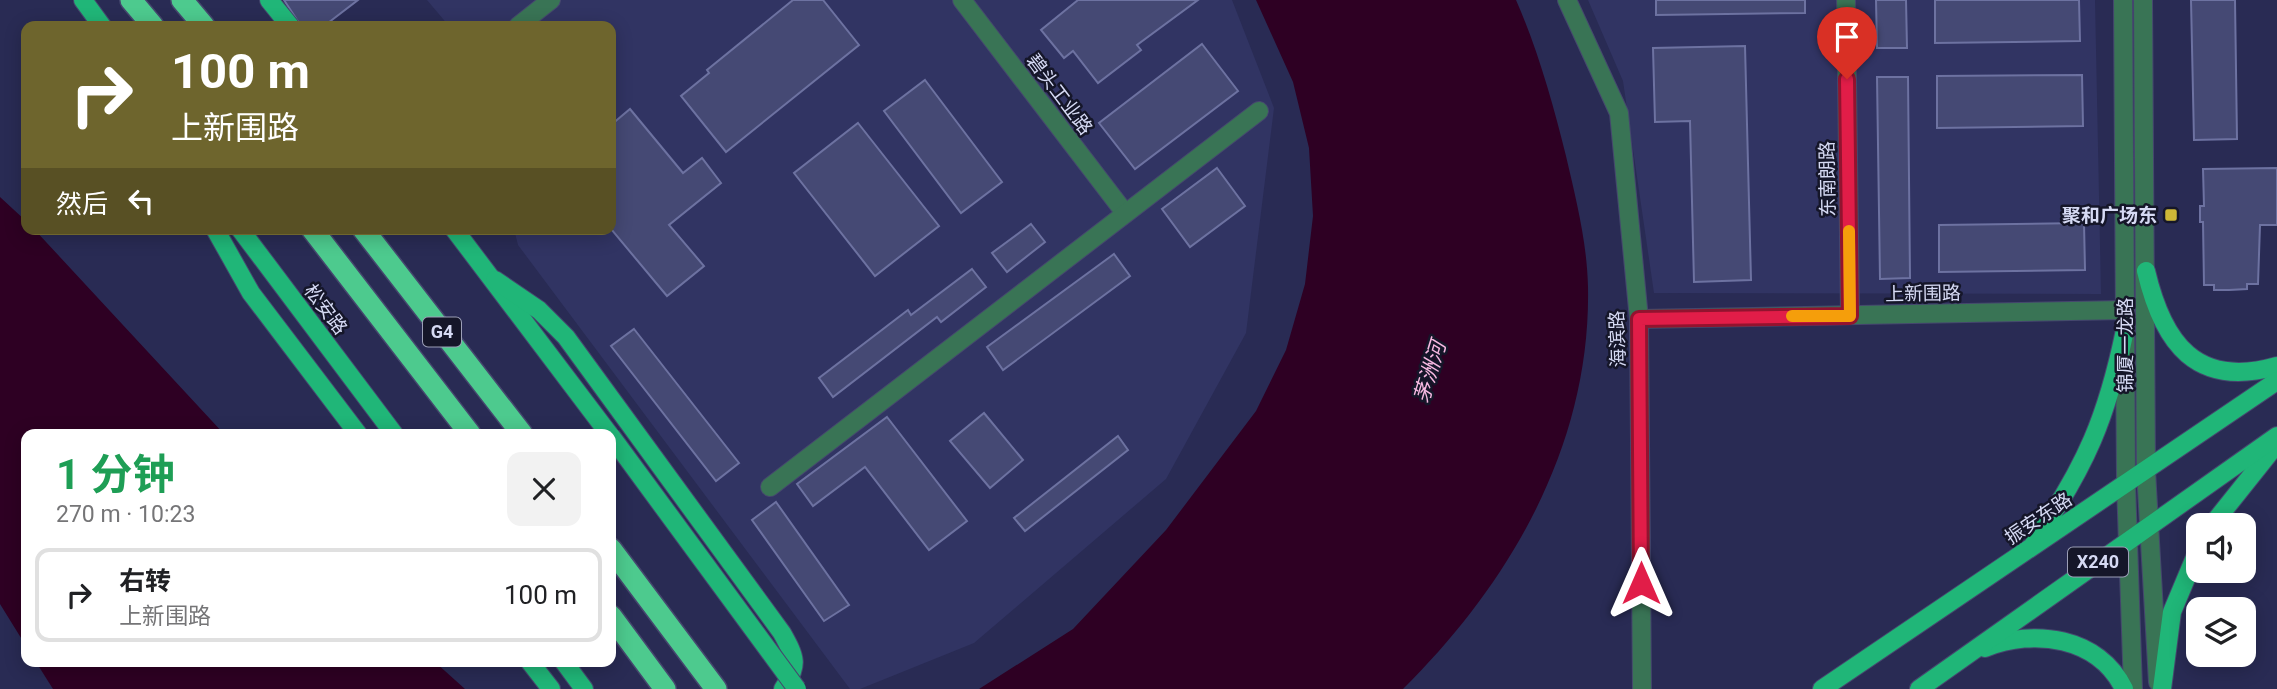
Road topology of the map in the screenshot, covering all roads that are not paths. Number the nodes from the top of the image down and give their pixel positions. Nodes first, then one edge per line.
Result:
1 (83, 0) edge
2 (131, 0) edge
3 (182, 0) edge
4 (269, 0) edge
5 (551, 0) edge
6 (962, 0) edge
7 (1567, 0) edge
8 (1846, 0) edge
9 (2123, 0) edge
10 (2144, 0) edge
11 (98, 21) edge
12 (149, 21) edge
13 (200, 21) edge
14 (286, 21) edge
15 (524, 21) edge
16 (1259, 111) dead end
17 (1125, 213) junction
18 (218, 235) edge
19 (245, 235) edge
20 (317, 235) edge
21 (368, 235) edge
22 (459, 235) edge
23 (2146, 271) junction
24 (495, 280) junction
25 (2124, 310) junction
26 (1850, 316) junction
27 (1639, 319) junction
28 (2124, 330) junction
29 (2277, 366) edge
30 (2277, 381) edge
31 (354, 429) edge
32 (390, 429) edge
33 (466, 429) edge
34 (518, 429) edge
35 (606, 429) edge
36 (2277, 436) edge
37 (616, 443) edge
38 (2277, 443) edge
39 (2146, 471) junction
40 (2126, 484) junction
41 (769, 487) dead end
42 (2222, 513) edge
43 (2148, 527) junction
44 (2128, 541) junction
45 (2028, 550) junction
46 (616, 556) edge
47 (2186, 579) edge
48 (616, 623) edge
49 (1963, 658) junction
50 (534, 667) edge
51 (568, 667) edge
52 (1846, 673) junction
53 (551, 689) edge
54 (584, 689) edge
55 (665, 689) edge
56 (716, 689) edge
57 (783, 689) edge
58 (797, 689) edge
59 (1642, 689) edge
60 (1809, 689) edge
61 (1822, 689) edge
62 (1919, 689) edge
63 (2124, 689) edge
64 (2133, 689) edge
65 (2160, 689) edge

1 - 11 main road
2 - 12 highway
3 - 13 highway
4 - 14 main road
5 - 15 street
6 - 17 street, 碧头工业路
7 - 27 street, 海滨路
8 - 26 street, 东南朗路
9 - 25 street, 锦厦一龙路
10 - 23 street, 锦厦一龙路
16 - 17 street
17 - 41 street
18 - 31 main road
19 - 32 main road, 松安路
20 - 33 highway, G4
21 - 34 highway, G4
22 - 24 main road
23 - 29 main road
23 - 39 street, 锦厦一龙路
24 - 35 main road
24 - 57 main road
25 - 26 street, 上新围路
25 - 28 street, 锦厦一龙路
26 - 27 street, 上新围路
27 - 59 street, 海滨路
28 - 40 street, 锦厦一龙路
28 - 45 main road
30 - 39 main road, 振安东路 / X240
36 - 43 main road, X240
37 - 58 main road, bridge
38 - 42 main road
39 - 40 main road, 振安东路 / X240
39 - 43 street, 锦厦一龙路
40 - 44 street, 锦厦一龙路
40 - 45 main road, 振安东路 / X240
43 - 44 main road, X240
43 - 65 street, 锦厦一龙路
44 - 49 main road, X240
44 - 64 street, 锦厦一龙路
45 - 52 main road, 振安东路 / X240
46 - 56 highway
47 - 65 main road
48 - 55 highway
49 - 62 main road, X240
49 - 63 main road
50 - 53 main road
51 - 54 main road
52 - 60 main road
52 - 61 main road, 振安东路 / X240

